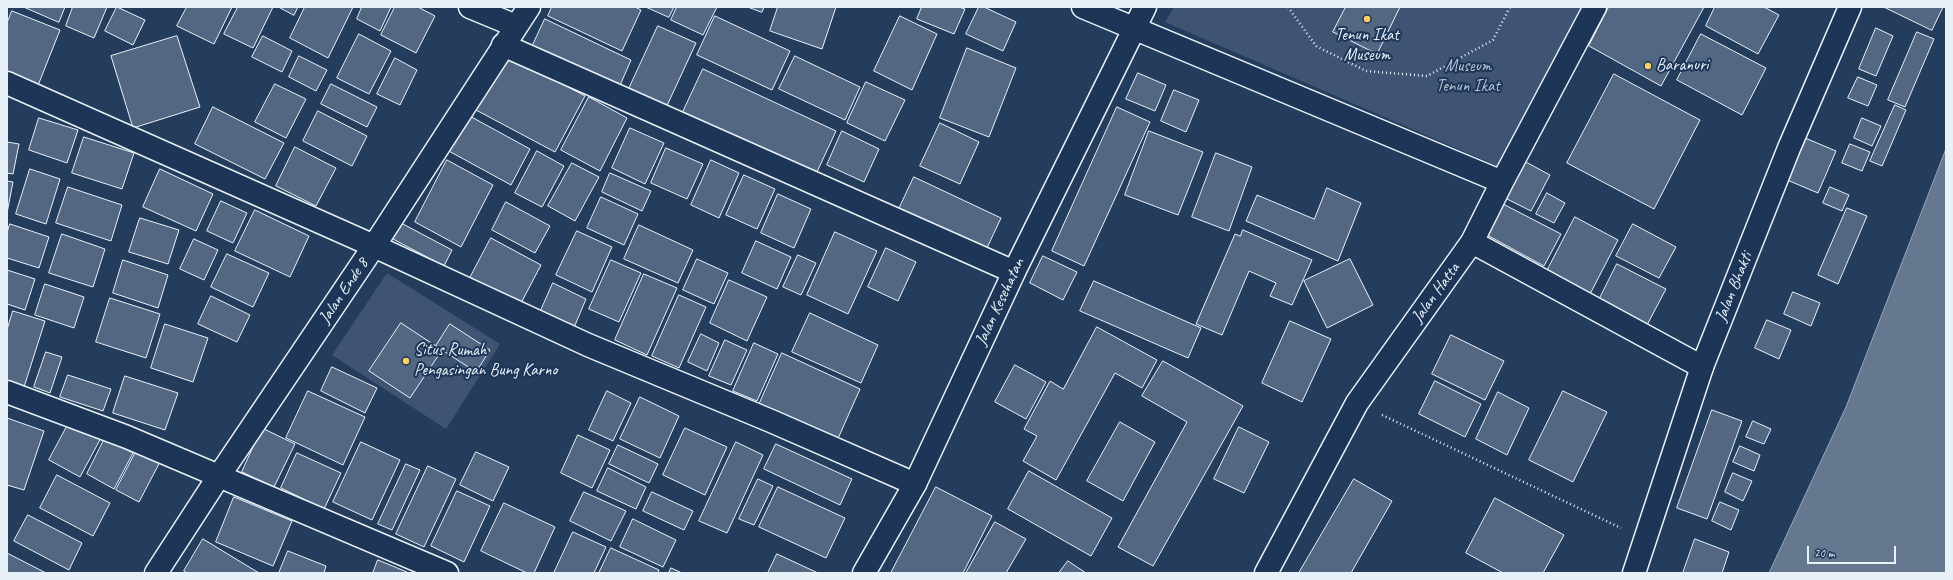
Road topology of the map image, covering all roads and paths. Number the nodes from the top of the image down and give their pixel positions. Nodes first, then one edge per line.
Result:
1 (470, 7) edge
2 (529, 7) edge
3 (1083, 7) edge
4 (1145, 7) edge
5 (1288, 7) edge
6 (1510, 7) edge
7 (1595, 7) edge
8 (1850, 7) edge
9 (516, 26) junction
10 (1133, 28) junction
11 (504, 45) junction
12 (7, 83) edge
13 (1502, 182) junction
14 (1472, 242) junction
15 (374, 246) junction
16 (1014, 272) junction
17 (1702, 367) junction
18 (7, 392) edge
19 (1357, 403) junction
20 (219, 476) junction
21 (915, 484) junction
22 (1645, 540) junction
23 (156, 573) edge
24 (447, 573) edge
25 (864, 573) edge
26 (1266, 573) edge
27 (1634, 573) edge

1 - 9 main road
2 - 9 main road, Jalan Ende 8
3 - 10 main road
4 - 10 main road, Jalan Kesehatan
5 - 6 path
7 - 13 main road, Jalan Hatta
8 - 17 main road, Jalan Bhakti
9 - 11 main road, Jalan Ende 8
10 - 13 main road
10 - 16 main road, Jalan Kesehatan
11 - 15 main road, Jalan Ende 8
11 - 16 main road
12 - 15 main road
13 - 14 main road, Jalan Hatta
14 - 17 main road
14 - 19 main road, Jalan Hatta
15 - 20 main road, Jalan Ende 8
15 - 21 main road
16 - 21 main road, Jalan Kesehatan
17 - 22 main road, Jalan Bhakti
18 - 20 main road
19 - 22 path
19 - 26 main road, Jalan Hatta
20 - 23 main road, Jalan Ende 8
20 - 24 main road
21 - 25 main road, Jalan Kesehatan
22 - 27 main road, Jalan Bhakti

